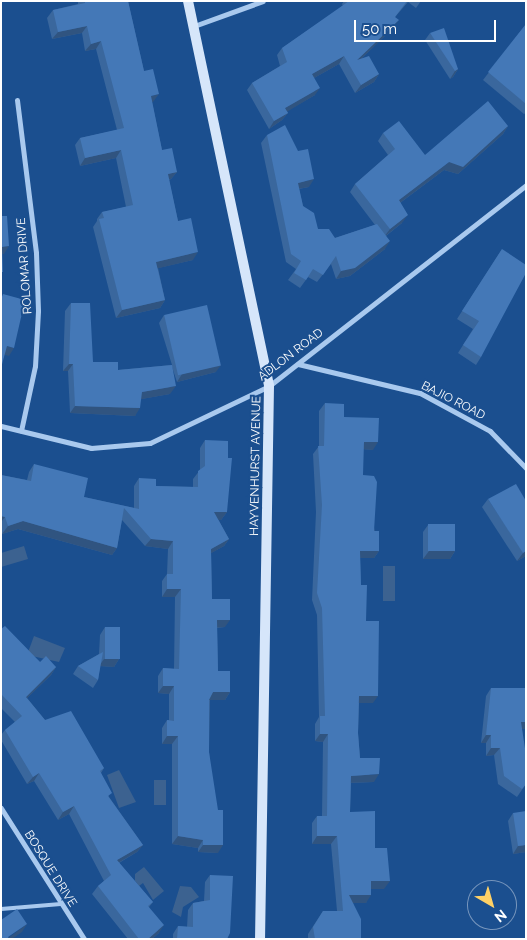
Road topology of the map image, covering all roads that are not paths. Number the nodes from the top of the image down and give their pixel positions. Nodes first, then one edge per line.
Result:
1 (188, 1) edge
2 (263, 1) edge
3 (194, 26) junction
4 (17, 100) dead end
5 (526, 185) edge
6 (298, 364) junction
7 (270, 386) junction
8 (1, 426) edge
9 (22, 431) junction
10 (526, 468) edge
11 (1, 808) edge
12 (61, 904) junction
13 (1, 909) edge
14 (84, 939) edge
15 (260, 939) edge

1 - 3 main road, HAYVENHURST AVENUE
2 - 3 street
3 - 7 main road, HAYVENHURST AVENUE
4 - 9 street, ROLOMAR DRIVE
5 - 6 street, ADLON ROAD
6 - 7 street, ADLON ROAD
6 - 10 street, BAJIO ROAD
7 - 9 street, ADLON ROAD
7 - 15 main road, HAYVENHURST AVENUE
8 - 9 street, ADLON ROAD
11 - 12 street, BOSQUE DRIVE
12 - 13 lane
12 - 14 street, BOSQUE DRIVE

